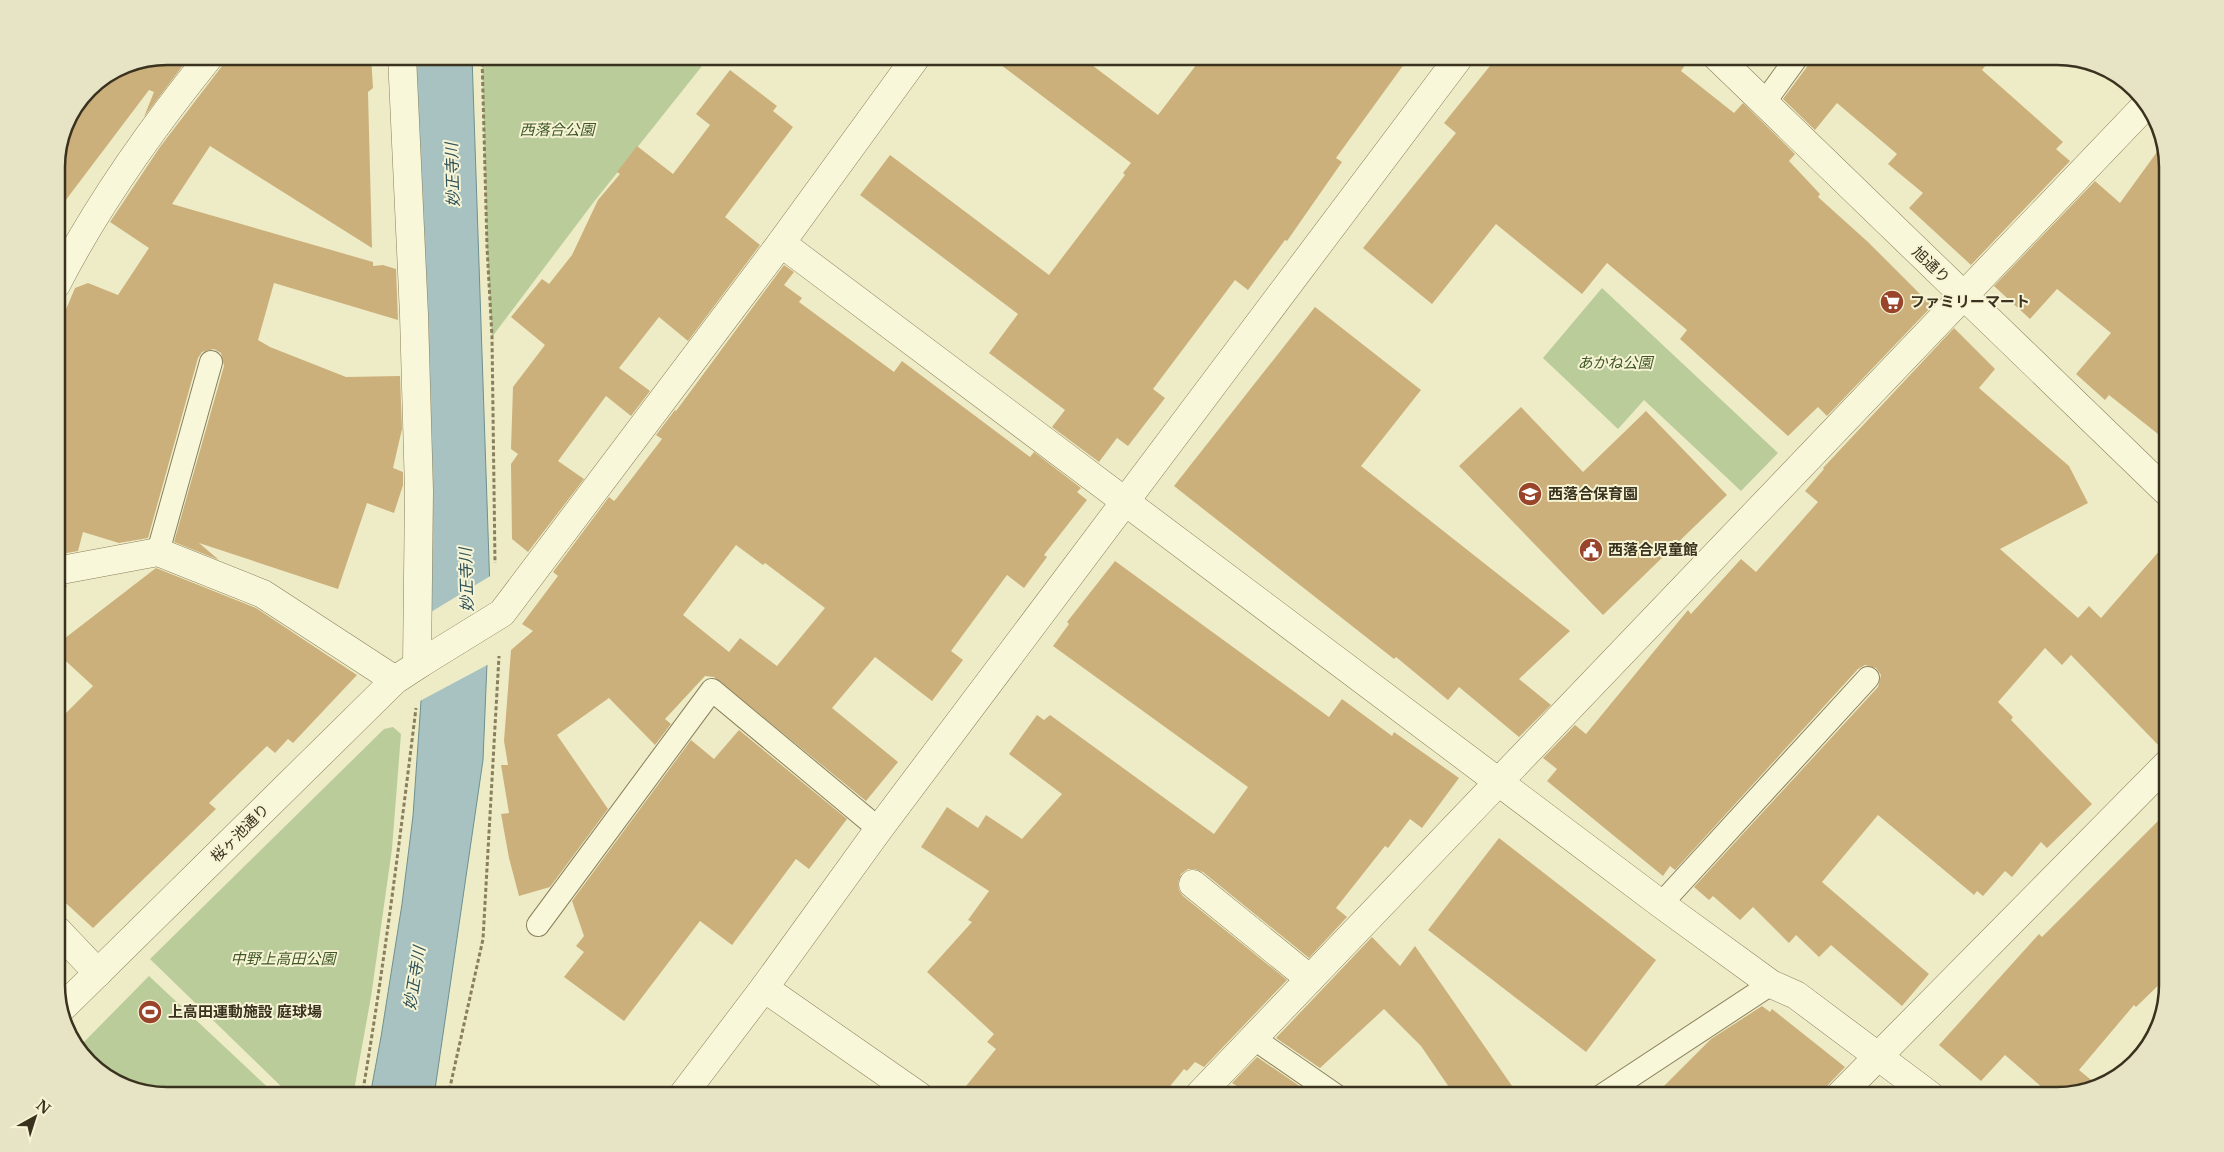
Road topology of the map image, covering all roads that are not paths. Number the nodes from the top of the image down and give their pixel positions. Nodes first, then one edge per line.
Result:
1 (203, 65) edge
2 (402, 65) edge
3 (910, 65) edge
4 (1453, 65) edge
5 (1725, 65) edge
6 (1791, 65) edge
7 (1764, 103) junction
8 (2142, 110) edge
9 (781, 243) junction
10 (65, 270) edge
11 (1963, 297) junction
12 (211, 362) dead end
13 (2159, 484) edge
14 (1125, 504) junction
15 (158, 552) junction
16 (65, 569) edge
17 (419, 664) junction
18 (1868, 678) dead end
19 (395, 680) junction
20 (2159, 773) edge
21 (1497, 780) junction
22 (879, 829) junction
23 (1193, 884) dead end
24 (1661, 904) junction
25 (538, 925) dead end
26 (65, 939) edge
27 (98, 973) junction
28 (1310, 979) junction
29 (1771, 984) junction
30 (764, 988) junction
31 (67, 1003) edge
32 (1253, 1038) junction
33 (1878, 1056) junction
34 (689, 1087) edge
35 (906, 1087) edge
36 (1207, 1087) edge
37 (1324, 1087) edge
38 (1615, 1087) edge
39 (1848, 1087) edge
40 (1919, 1087) edge

1 - 10 street
2 - 17 street
3 - 9 street
4 - 14 street
5 - 7 street, 旭通り
6 - 7 lane
7 - 11 street, 旭通り
8 - 11 street
9 - 14 street
9 - 17 street, 桜ヶ池通り
11 - 13 street, 旭通り
11 - 21 street
12 - 15 lane
14 - 21 street
14 - 22 street
15 - 16 street
15 - 19 street
17 - 19 street, 桜ヶ池通り
18 - 24 lane
19 - 27 street, 桜ヶ池通り
20 - 33 street
21 - 24 street
21 - 28 street
22 - 25 lane
22 - 30 street
23 - 28 street
24 - 29 street
26 - 27 street
27 - 31 street, 桜ヶ池通り
28 - 32 street
29 - 33 street
29 - 38 lane
30 - 34 street
30 - 35 street
32 - 36 street
32 - 37 lane
33 - 39 street
33 - 40 street

